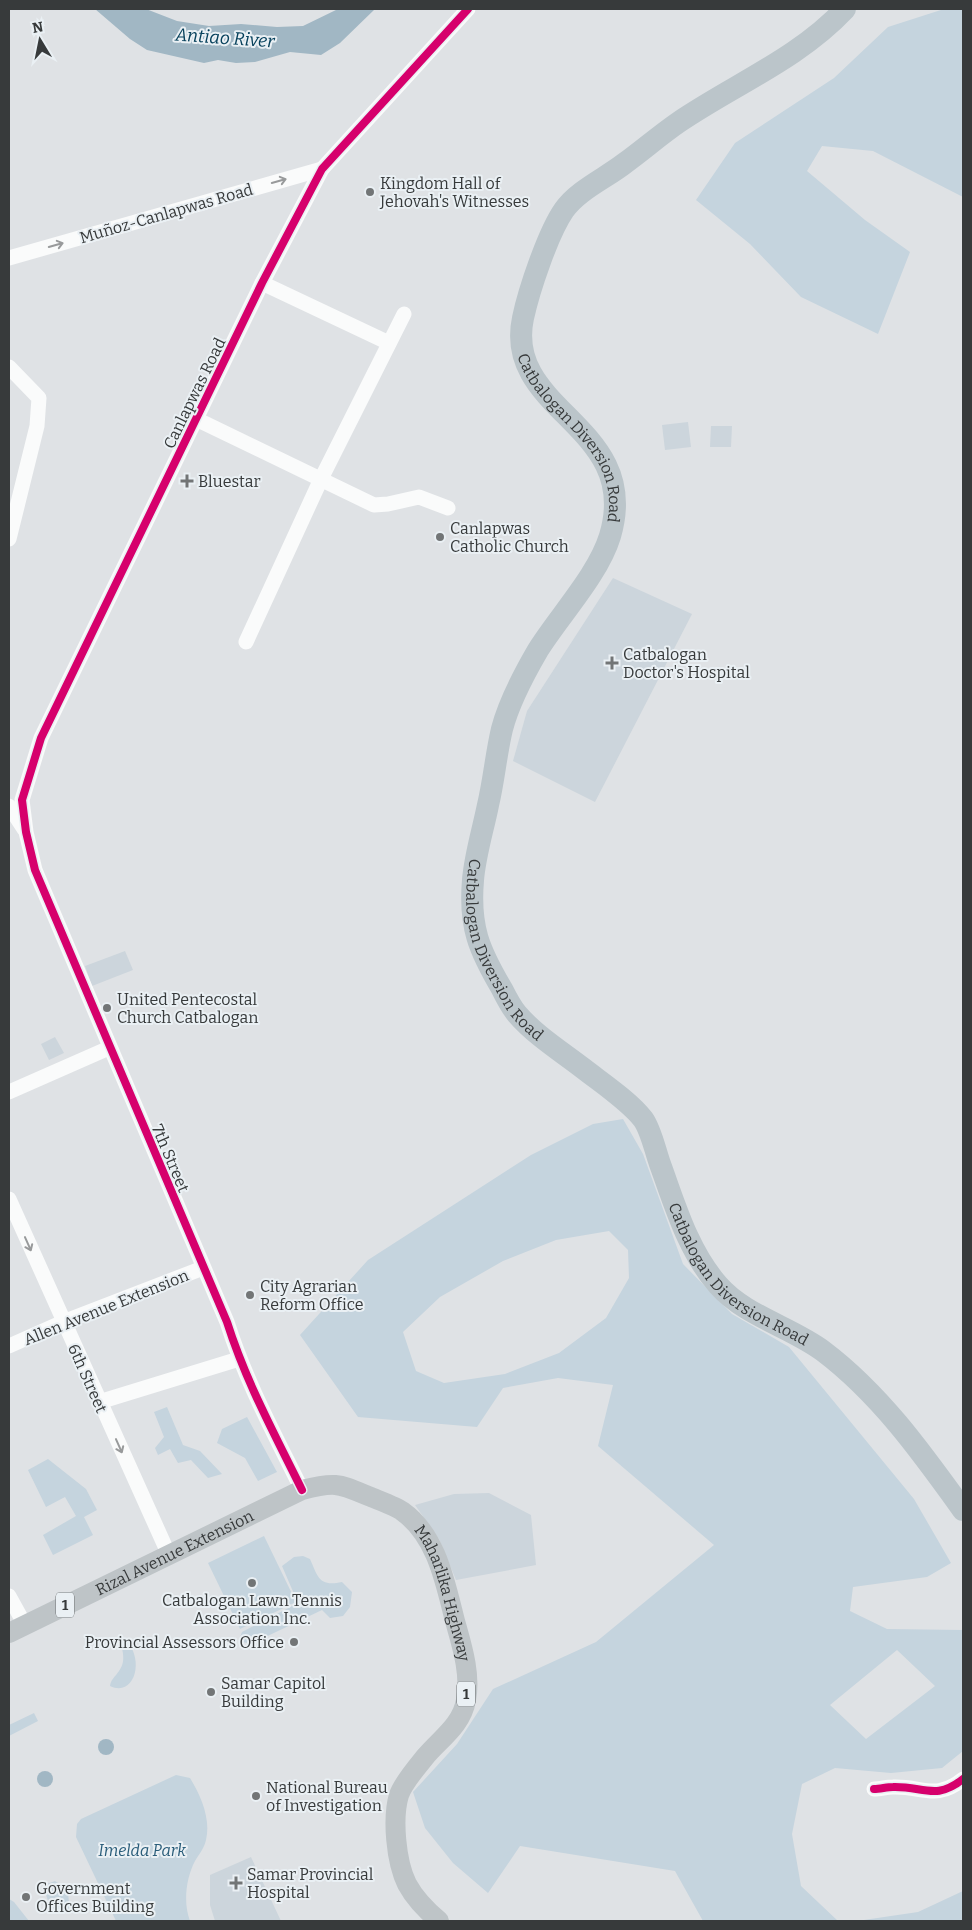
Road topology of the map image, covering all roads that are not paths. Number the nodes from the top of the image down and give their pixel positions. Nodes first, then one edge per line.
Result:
1 (468, 9) edge
2 (845, 9) edge
3 (322, 169) junction
4 (9, 258) edge
5 (262, 283) junction
6 (404, 314) dead end
7 (389, 343) junction
8 (9, 368) edge
9 (196, 419) junction
10 (321, 479) junction
11 (448, 508) dead end
12 (9, 539) edge
13 (246, 642) dead end
14 (9, 806) edge
15 (26, 832) junction
16 (109, 1048) junction
17 (9, 1092) edge
18 (9, 1200) edge
19 (203, 1268) junction
20 (63, 1322) junction
21 (9, 1346) edge
22 (238, 1359) junction
23 (99, 1402) junction
24 (344, 1485) joint
25 (302, 1490) junction
26 (963, 1510) edge
27 (169, 1555) junction
28 (9, 1596) edge
29 (17, 1629) edge
30 (963, 1778) edge
31 (874, 1790) dead end
32 (438, 1921) edge

1 - 3 street, Canlapwas Road
2 - 26 highway, Catbalogan Diversion Road
4 -> 3 street, Muñoz-Canlapwas Road
3 - 5 street, Canlapwas Road
5 - 7 street
5 - 9 street, Canlapwas Road
6 - 7 street
7 - 10 street
8 - 12 street
9 - 10 street
9 - 15 street, Canlapwas Road
10 - 11 street
10 - 13 street
14 - 15 street
15 - 16 street, 7th Street
16 - 17 street
16 - 19 street, 7th Street
18 -> 20 street, 6th Street
19 - 20 street, Allen Avenue Extension
19 - 22 street, 7th Street
20 - 21 street, Allen Avenue Extension
20 - 23 street, 6th Street
22 - 23 street
22 - 25 street, 7th Street
23 -> 27 street, 6th Street
24 - 25 main road, Rizal Avenue Extension / 1
24 - 32 main road, Maharlika Highway / 1
25 - 27 main road, Rizal Avenue Extension / 1
27 - 29 main road, Rizal Avenue Extension / 1
28 - 29 street
30 - 31 street

